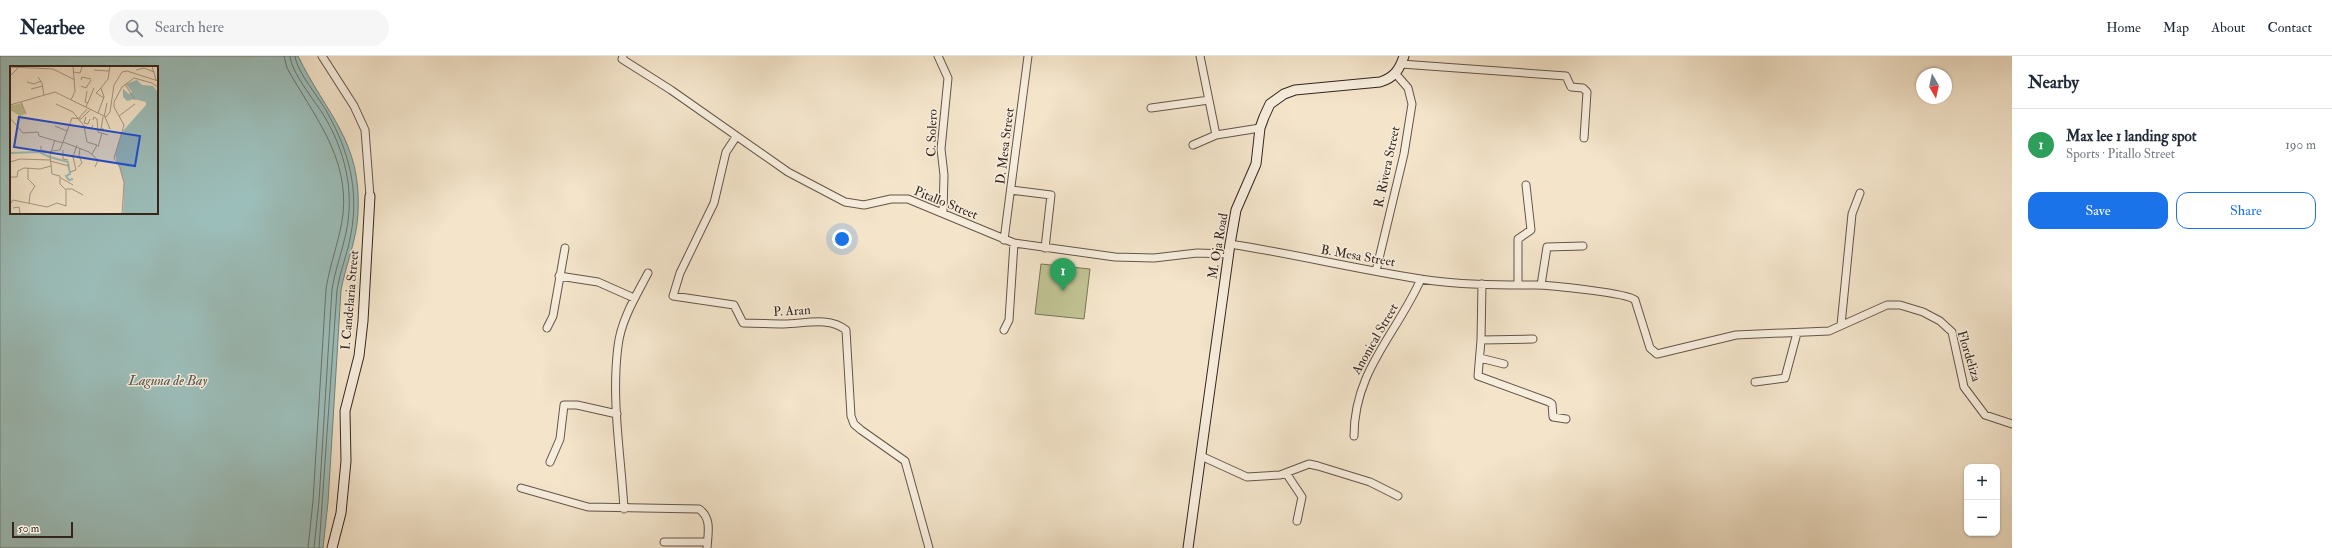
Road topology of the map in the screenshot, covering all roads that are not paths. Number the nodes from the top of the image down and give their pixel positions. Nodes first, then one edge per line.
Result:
1 (322, 56) edge
2 (938, 56) edge
3 (1028, 56) edge
4 (1200, 56) edge
5 (622, 58) edge
6 (1402, 60) edge
7 (1396, 73) junction
8 (1209, 100) junction
9 (1151, 108) dead end
10 (1260, 128) junction
11 (1216, 135) junction
12 (736, 137) junction
13 (1584, 138) dead end
14 (1193, 145) dead end
15 (1526, 185) dead end
16 (1011, 190) junction
17 (1860, 193) dead end
18 (370, 196) joint
19 (943, 213) junction
20 (1004, 240) junction
21 (1014, 243) junction
22 (1230, 244) junction
23 (1583, 246) dead end
24 (565, 248) dead end
25 (1045, 248) junction
26 (1228, 254) junction
27 (1376, 271) junction
28 (648, 273) dead end
29 (559, 276) junction
30 (1421, 279) junction
31 (1482, 284) junction
32 (1518, 285) junction
33 (1541, 285) junction
34 (634, 298) junction
35 (1841, 325) junction
36 (547, 328) dead end
37 (1004, 330) dead end
38 (1797, 333) junction
39 (1533, 339) dead end
40 (1481, 340) junction
41 (1480, 358) junction
42 (1504, 364) dead end
43 (1754, 382) dead end
44 (617, 414) junction
45 (1566, 420) dead end
46 (2012, 424) edge
47 (1354, 436) dead end
48 (1200, 456) junction
49 (550, 462) dead end
50 (1286, 473) junction
51 (521, 488) dead end
52 (1398, 496) dead end
53 (624, 509) junction
54 (1297, 521) dead end
55 (664, 542) dead end
56 (707, 545) edge
57 (332, 548) edge
58 (930, 548) edge
59 (1188, 548) edge

1 - 18 street
2 - 19 street, C. Solero
3 - 16 street, D. Mesa Street
4 - 8 street
5 - 12 street, Pitallo Street
6 - 7 street
6 - 13 street
7 - 10 street, M. Oja Road
7 - 27 street, R. Rivera Street
8 - 9 street
8 - 11 street
10 - 11 street
10 - 22 street, M. Oja Road
11 - 14 street
12 - 19 street, Pitallo Street
12 - 58 street, P. Aran
15 - 32 street
16 - 20 street, D. Mesa Street
16 - 25 street
17 - 35 street
18 - 57 street, I. Candelaria Street
19 - 20 street, Pitallo Street
20 - 21 street, Pitallo Street
21 - 25 street, Pitallo Street
21 - 37 street
22 - 26 street, M. Oja Road
22 - 27 street, B. Mesa Street
23 - 33 street
24 - 29 street
25 - 26 street, Pitallo Street
26 - 48 street, M. Oja Road
27 - 30 street, B. Mesa Street
28 - 34 street
29 - 34 street
29 - 36 street
30 - 31 street, B. Mesa Street
30 - 47 street, Anonical Street
31 - 32 street, B. Mesa Street
31 - 40 street
32 - 33 street, B. Mesa Street
33 - 38 street, B. Mesa Street
34 - 44 street
35 - 38 street
35 - 46 street, Flordeliza
38 - 43 street
39 - 40 street
40 - 41 street
41 - 42 street
41 - 45 street
44 - 49 street
44 - 53 street
48 - 50 street
48 - 59 street, M. Oja Road
50 - 52 street
50 - 54 street
51 - 53 street
53 - 56 street
55 - 56 street

